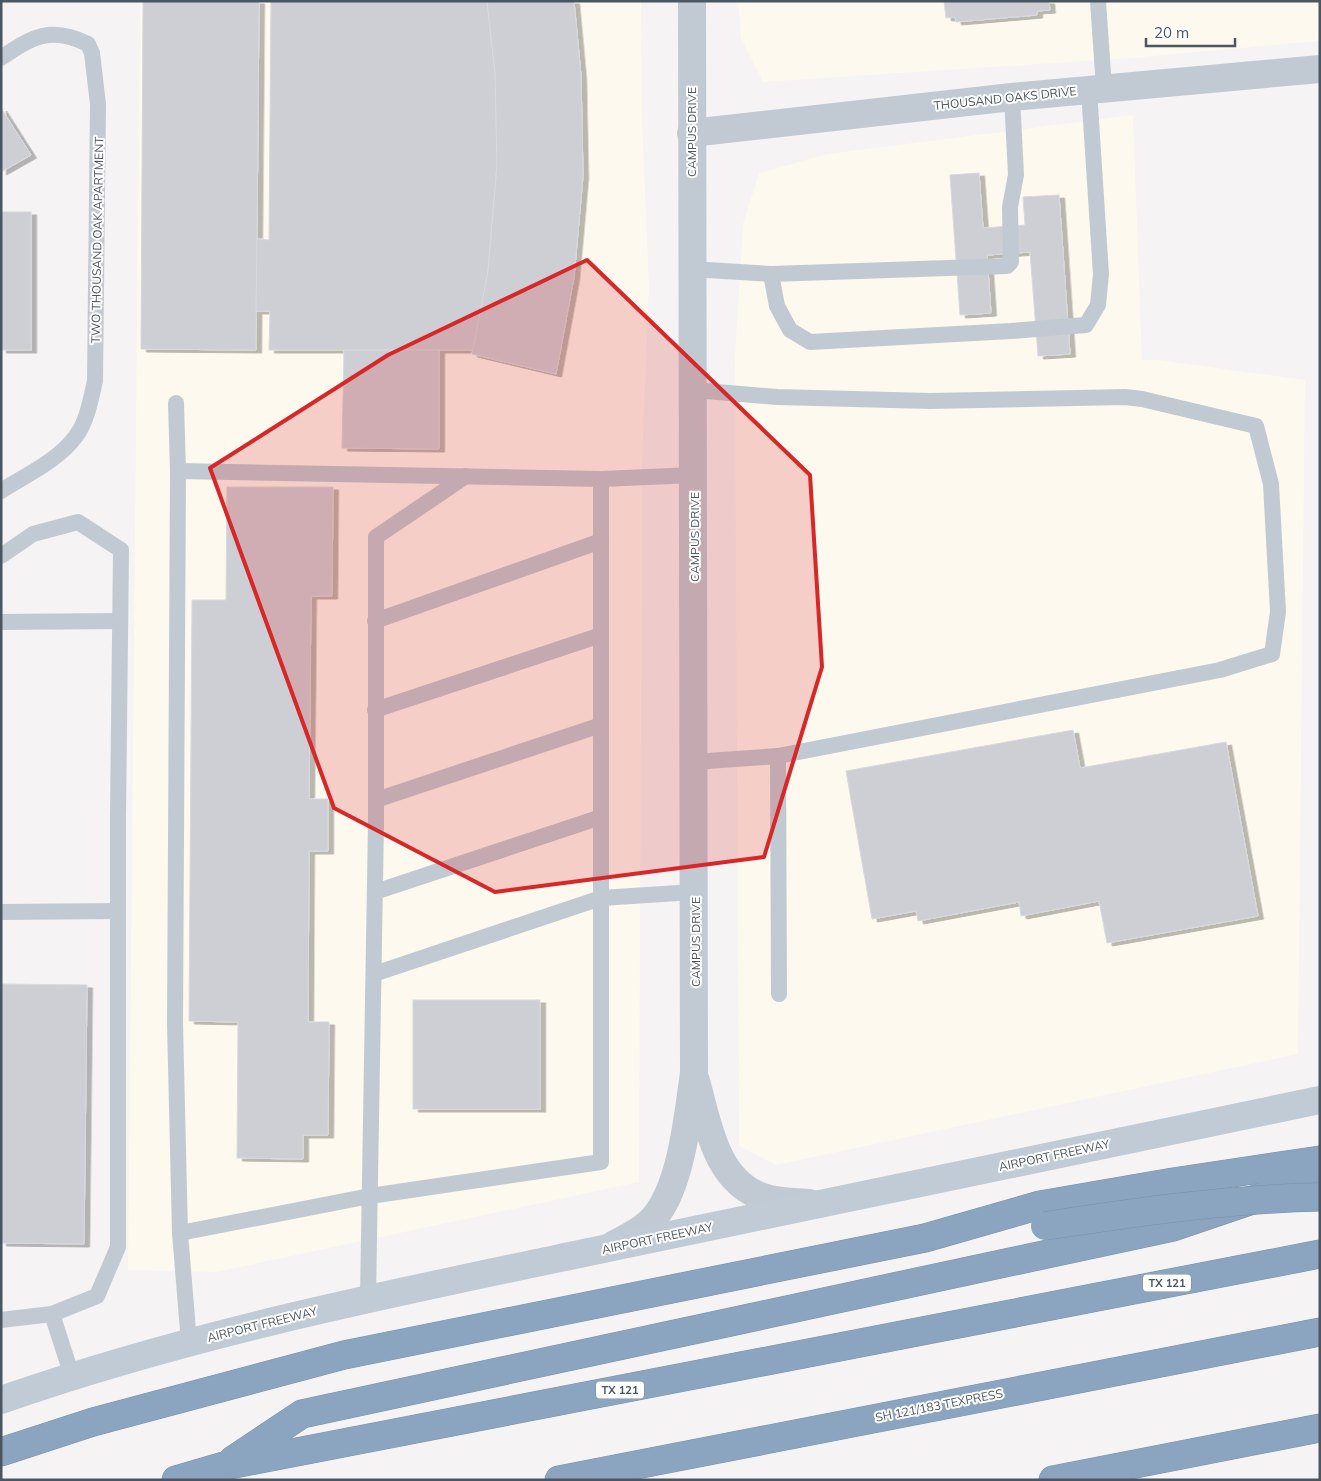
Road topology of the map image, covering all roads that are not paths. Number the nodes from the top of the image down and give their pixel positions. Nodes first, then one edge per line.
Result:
1 (692, 1) edge
2 (1098, 1) edge
3 (1, 58) edge
4 (1320, 69) edge
5 (1096, 89) junction
6 (1012, 97) junction
7 (691, 133) junction
8 (691, 269) junction
9 (771, 274) junction
10 (694, 390) junction
11 (176, 403) dead end
12 (178, 471) junction
13 (694, 475) junction
14 (466, 476) junction
15 (602, 479) junction
16 (1, 491) edge
17 (602, 541) junction
18 (1, 556) edge
19 (120, 621) junction
20 (375, 621) junction
21 (1, 622) edge
22 (602, 635) junction
23 (375, 710) junction
24 (602, 725) junction
25 (778, 756) junction
26 (694, 762) junction
27 (376, 800) junction
28 (601, 817) junction
29 (375, 892) junction
30 (694, 892) junction
31 (601, 898) junction
32 (118, 911) junction
33 (1, 912) edge
34 (374, 974) junction
35 (779, 994) dead end
36 (694, 1073) junction
37 (1320, 1100) edge
38 (1320, 1160) edge
39 (1320, 1176) edge
40 (370, 1196) junction
41 (1320, 1197) edge
42 (818, 1204) junction
43 (1043, 1216) junction
44 (180, 1233) junction
45 (606, 1248) junction
46 (1320, 1254) edge
47 (368, 1298) junction
48 (52, 1314) junction
49 (1, 1320) edge
50 (1320, 1332) edge
51 (189, 1343) junction
52 (72, 1376) junction
53 (1, 1400) edge
54 (1320, 1428) edge
55 (1, 1452) edge
56 (224, 1466) junction
57 (176, 1480) edge
58 (558, 1480) edge
59 (1053, 1480) edge

1 - 7 street, CAMPUS DRIVE
2 - 5 lane
3 - 16 lane, TWO THOUSAND OAK APARTMENT
4 - 5 street, THOUSAND OAKS DRIVE
5 - 6 street, THOUSAND OAKS DRIVE
5 - 9 lane
6 - 7 street, THOUSAND OAKS DRIVE
6 - 9 lane
7 - 8 street, CAMPUS DRIVE
8 - 9 lane
8 - 10 street, CAMPUS DRIVE
10 - 13 street, CAMPUS DRIVE
10 - 25 lane
11 - 12 lane
12 - 14 lane
12 - 44 lane
13 - 15 lane
13 - 26 street, CAMPUS DRIVE
14 - 15 lane
14 - 20 lane
15 - 17 lane
17 - 20 lane
17 - 22 lane
18 - 19 lane
19 - 21 lane
19 - 32 lane
20 - 23 lane
22 - 23 lane
22 - 24 lane
23 - 27 lane
24 - 27 lane
24 - 28 lane
25 - 26 lane
25 - 35 lane
26 - 30 street, CAMPUS DRIVE
27 - 29 lane
28 - 29 lane
28 - 31 lane
29 - 34 lane
30 - 31 lane
30 - 36 street, CAMPUS DRIVE
31 - 34 lane
31 - 40 lane
32 - 33 lane
32 - 48 lane
34 - 40 lane
36 - 42 street, CAMPUS DRIVE
36 - 45 street, CAMPUS DRIVE
37 - 42 main road, AIRPORT FREEWAY
38 - 43 highway
39 - 56 highway
40 - 44 lane
40 - 47 lane
41 - 43 highway, bridge
42 - 45 main road, AIRPORT FREEWAY
43 - 55 highway
44 - 51 lane
45 - 47 main road, AIRPORT FREEWAY
46 - 56 highway, TX 121
47 - 51 main road, AIRPORT FREEWAY
48 - 49 lane
48 - 52 lane
50 - 58 highway, SH 121/183 TEXPRESS
51 - 52 main road, AIRPORT FREEWAY
52 - 53 main road, AIRPORT FREEWAY
54 - 59 highway
56 - 57 highway, TX 121

